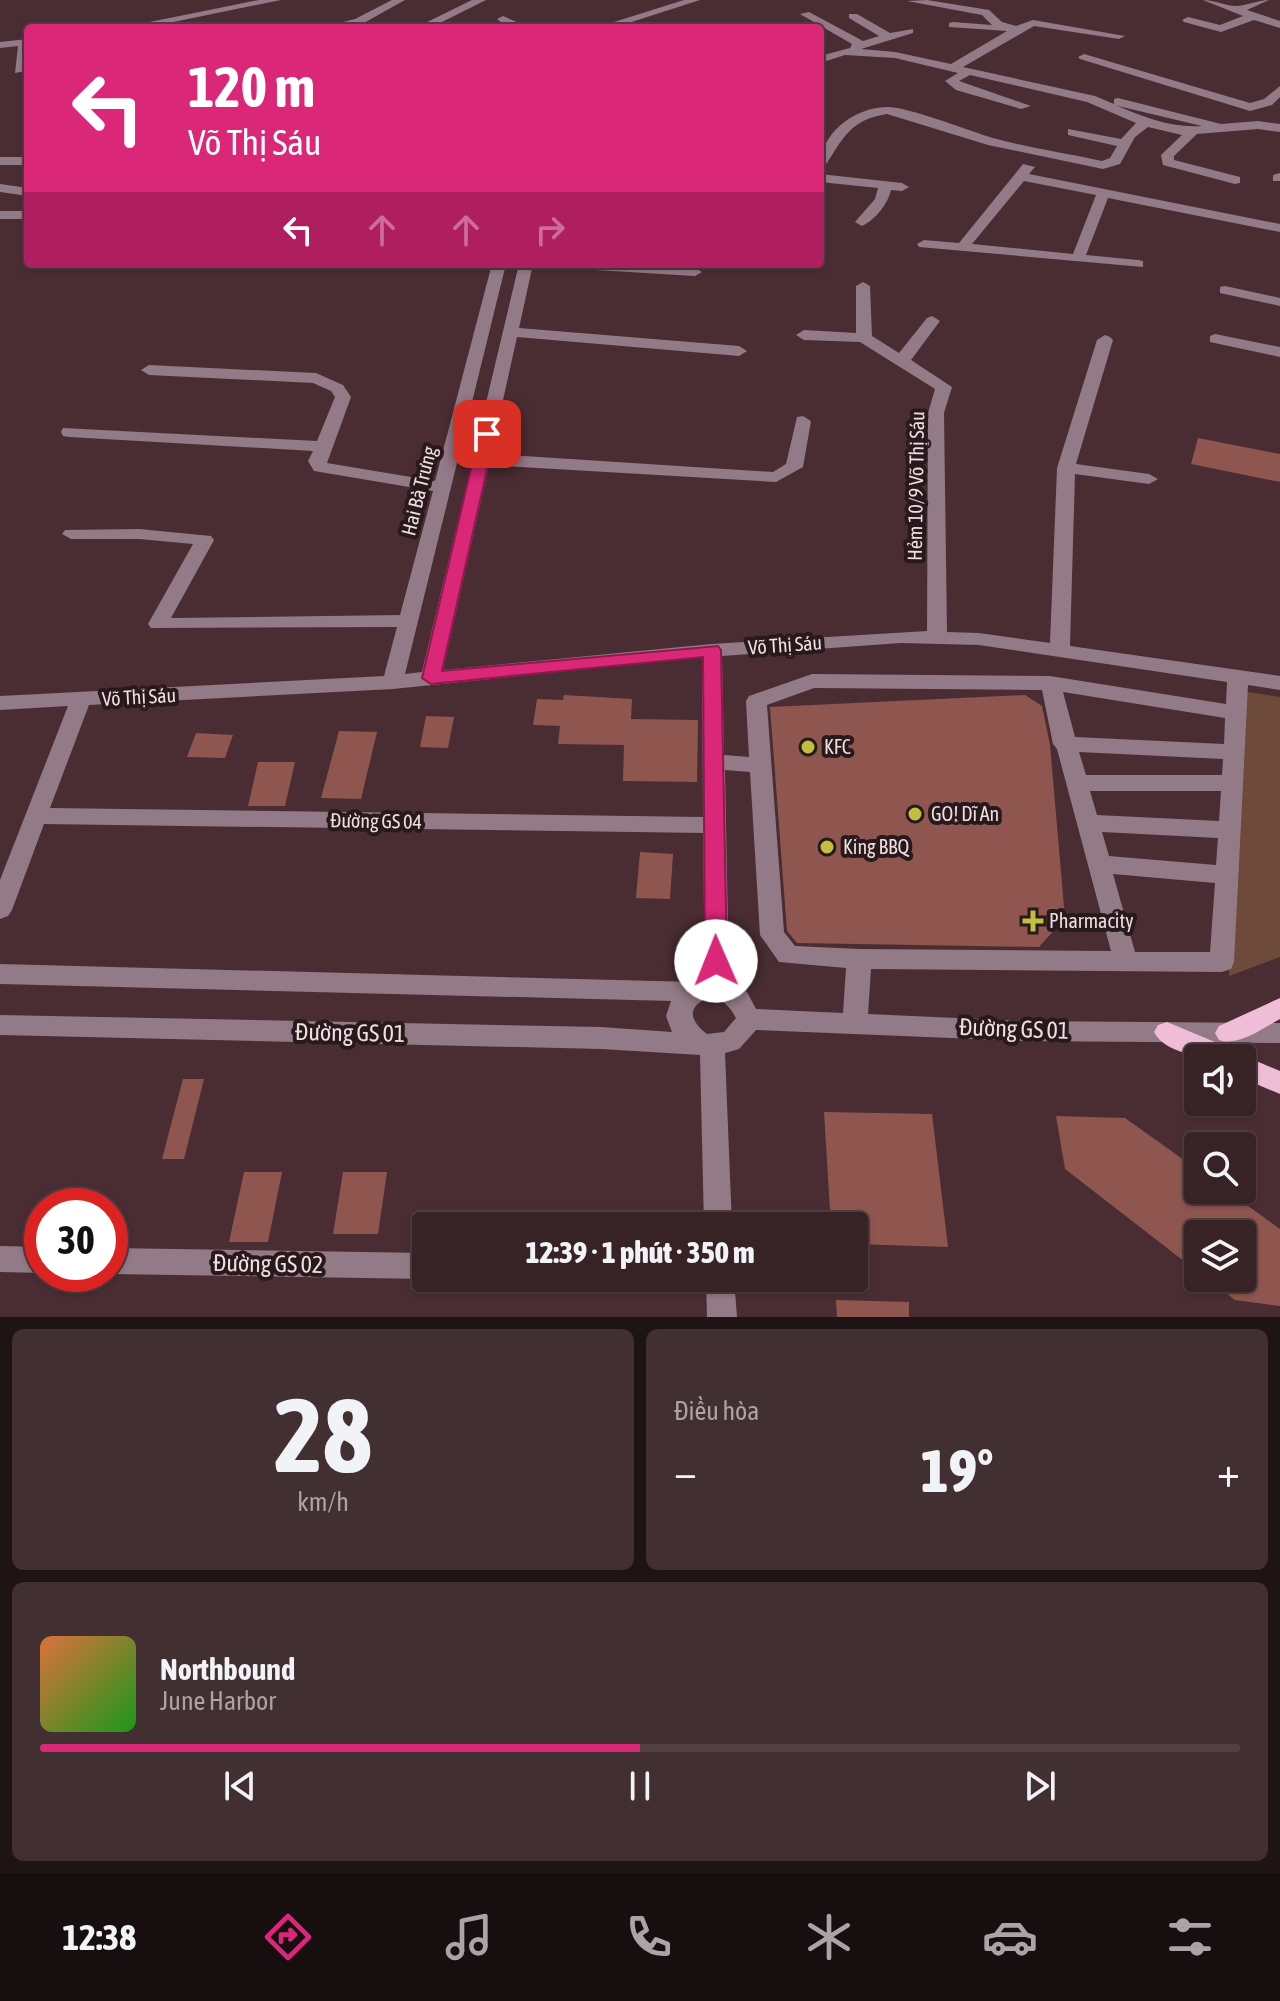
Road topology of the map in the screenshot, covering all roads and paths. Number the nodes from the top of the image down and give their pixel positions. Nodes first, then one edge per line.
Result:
1 (276, 0) edge
2 (400, 0) edge
3 (476, 0) edge
4 (654, 0) edge
5 (692, 0) edge
6 (979, 0) edge
7 (1208, 0) edge
8 (1264, 0) edge
9 (912, 1) edge
10 (381, 9) junction
11 (667, 9) junction
12 (1237, 10) junction
13 (985, 12) junction
14 (1076, 13) dead end
15 (805, 14) dead end
16 (853, 16) dead end
17 (1023, 16) dead end
18 (1253, 16) junction
19 (503, 19) dead end
20 (633, 20) junction
21 (1188, 20) dead end
22 (147, 24) edge
23 (359, 24) edge
24 (362, 24) edge
25 (429, 24) edge
26 (514, 24) edge
27 (617, 24) edge
28 (643, 24) edge
29 (823, 24) edge
30 (824, 24) edge
31 (1049, 24) junction
32 (953, 25) dead end
33 (1280, 25) edge
34 (1003, 26) junction
35 (1221, 29) junction
36 (1016, 30) junction
37 (909, 31) dead end
38 (1119, 36) dead end
39 (888, 37) junction
40 (1202, 39) dead end
41 (24, 42) edge
42 (0, 45) edge
43 (862, 45) junction
44 (824, 48) edge
45 (24, 50) edge
46 (844, 51) junction
47 (1084, 57) dead end
48 (824, 58) edge
49 (954, 67) junction
50 (971, 70) junction
51 (19, 71) dead end
52 (1280, 90) edge
53 (1157, 94) dead end
54 (1107, 99) dead end
55 (1025, 106) dead end
56 (1146, 108) junction
57 (1146, 123) junction
58 (1224, 128) junction
59 (1280, 128) edge
60 (1072, 132) dead end
61 (1192, 132) junction
62 (959, 133) junction
63 (1088, 143) dead end
64 (1122, 143) junction
65 (942, 144) dead end
66 (824, 157) edge
67 (1035, 158) dead end
68 (0, 161) edge
69 (24, 161) edge
70 (1115, 161) junction
71 (1019, 176) junction
72 (824, 178) edge
73 (1235, 180) dead end
74 (886, 185) junction
75 (902, 187) dead end
76 (0, 188) edge
77 (24, 191) edge
78 (1103, 194) junction
79 (0, 215) edge
80 (24, 215) edge
81 (862, 222) dead end
82 (1280, 228) edge
83 (924, 244) dead end
84 (962, 248) junction
85 (1078, 258) junction
86 (1138, 264) dead end
87 (498, 268) edge
88 (525, 268) edge
89 (661, 268) edge
90 (695, 272) dead end
91 (863, 286) dead end
92 (1225, 290) dead end
93 (1280, 302) edge
94 (932, 321) dead end
95 (511, 332) junction
96 (804, 335) dead end
97 (864, 338) junction
98 (1215, 339) dead end
99 (1105, 340) dead end
100 (739, 351) dead end
101 (1280, 352) edge
102 (902, 364) junction
103 (149, 370) dead end
104 (803, 421) dead end
105 (69, 432) dead end
106 (323, 446) junction
107 (481, 459) junction
108 (1066, 468) junction
109 (1149, 479) dead end
110 (442, 487) junction
111 (71, 534) dead end
112 (408, 621) junction
113 (937, 638) junction
114 (712, 650) junction
115 (1060, 652) junction
116 (1238, 675) junction
117 (431, 678) junction
118 (393, 682) junction
119 (1050, 683) junction
120 (1280, 683) edge
121 (81, 700) junction
122 (0, 703) edge
123 (1236, 713) junction
124 (1064, 744) junction
125 (1233, 752) junction
126 (714, 761) junction
127 (761, 766) junction
128 (1075, 783) junction
129 (1232, 783) junction
130 (37, 816) junction
131 (1086, 823) junction
132 (714, 825) junction
133 (1229, 830) junction
134 (1097, 864) junction
135 (1227, 875) junction
136 (0, 910) edge
137 (859, 959) junction
138 (1125, 959) junction
139 (0, 974) edge
140 (705, 990) junction
141 (1280, 1008) edge
142 (749, 1019) junction
143 (855, 1023) junction
144 (0, 1025) edge
145 (1167, 1032) joint
146 (1280, 1033) edge
147 (706, 1044) junction
148 (1221, 1044) edge
149 (1227, 1044) edge
150 (1230, 1044) edge
151 (1256, 1072) edge
152 (1280, 1083) edge
153 (717, 1212) edge
154 (0, 1259) edge
155 (24, 1260) edge
156 (128, 1261) edge
157 (412, 1266) edge
158 (721, 1292) edge
159 (722, 1317) edge

1 - 22 street
2 - 10 street
3 - 25 street
4 - 11 street
5 - 11 street
6 - 13 street
7 - 12 street
8 - 12 street
9 - 13 street
10 - 23 street
10 - 24 street
11 - 20 street
12 - 18 street
13 - 34 street
14 - 31 street
15 - 29 street
16 - 39 street
17 - 34 street
18 - 33 street
18 - 35 street
19 - 26 street
20 - 27 street
20 - 28 street
21 - 35 street
30 - 43 street
31 - 36 street
31 - 38 street
32 - 34 street
34 - 36 street
35 - 40 street
36 - 49 street
37 - 39 street
39 - 43 street
41 - 42 street
43 - 46 street
44 - 46 street
45 - 51 street
46 - 48 street
46 - 49 street
47 - 52 street
49 - 50 street
50 - 55 street
50 - 57 street
53 - 56 street
54 - 56 street
56 - 58 street
57 - 61 street
57 - 64 street
58 - 59 street
58 - 61 street
60 - 64 street
61 - 73 street
62 - 65 street
62 - 66 street
62 - 70 street
63 - 70 street
64 - 70 street
67 - 71 street
68 - 69 street
71 - 78 street
71 - 84 street
72 - 74 street
74 - 75 street
74 - 81 street
76 - 77 street
78 - 82 street
78 - 85 street
79 - 80 street
83 - 84 street
84 - 85 street
85 - 86 street
87 - 110 street, Hai Bà Trưng
88 - 95 street
89 - 90 street
91 - 97 street
92 - 93 street
94 - 102 street
95 - 100 street
95 - 107 street
96 - 97 street
97 - 102 street, Hẻm 10/9 Võ Thị Sáu
98 - 101 street
99 - 108 street
102 - 113 street, Hẻm 10/9 Võ Thị Sáu
103 - 106 street
104 - 107 street
105 - 106 street
106 - 110 street
107 - 117 street
108 - 109 street
108 - 115 street
110 - 112 street, Hai Bà Trưng
111 - 112 street
112 - 118 street, Hai Bà Trưng
113 - 114 street, Võ Thị Sáu
113 - 115 street, Võ Thị Sáu
114 - 117 street, Võ Thị Sáu
114 - 126 street
115 - 116 street, Võ Thị Sáu
116 - 120 street, Võ Thị Sáu
116 - 123 street
117 - 118 street, Võ Thị Sáu
118 - 121 street, Võ Thị Sáu
119 - 123 street
119 - 124 street
119 - 127 street
121 - 122 street, Võ Thị Sáu
121 - 130 street
123 - 125 street
124 - 125 street
124 - 128 street
125 - 129 street
126 - 127 street
126 - 132 street
127 - 137 street
128 - 129 street
128 - 131 street
129 - 133 street
130 - 132 street, Đường GS 04
130 - 136 street
131 - 133 street
131 - 134 street
132 - 140 street
133 - 135 street
134 - 135 street
134 - 138 street
135 - 138 street
137 - 138 street
137 - 143 street
139 - 140 street
140 - 142 street
140 - 147 street
141 - 149 main road
142 - 143 street, Đường GS 01
142 - 147 street
143 - 145 street, Đường GS 01
144 - 147 street, Đường GS 01
145 - 148 main road
146 - 150 street
147 - 153 street
151 - 152 main road
154 - 155 street
156 - 157 street, Đường GS 02
158 - 159 street

